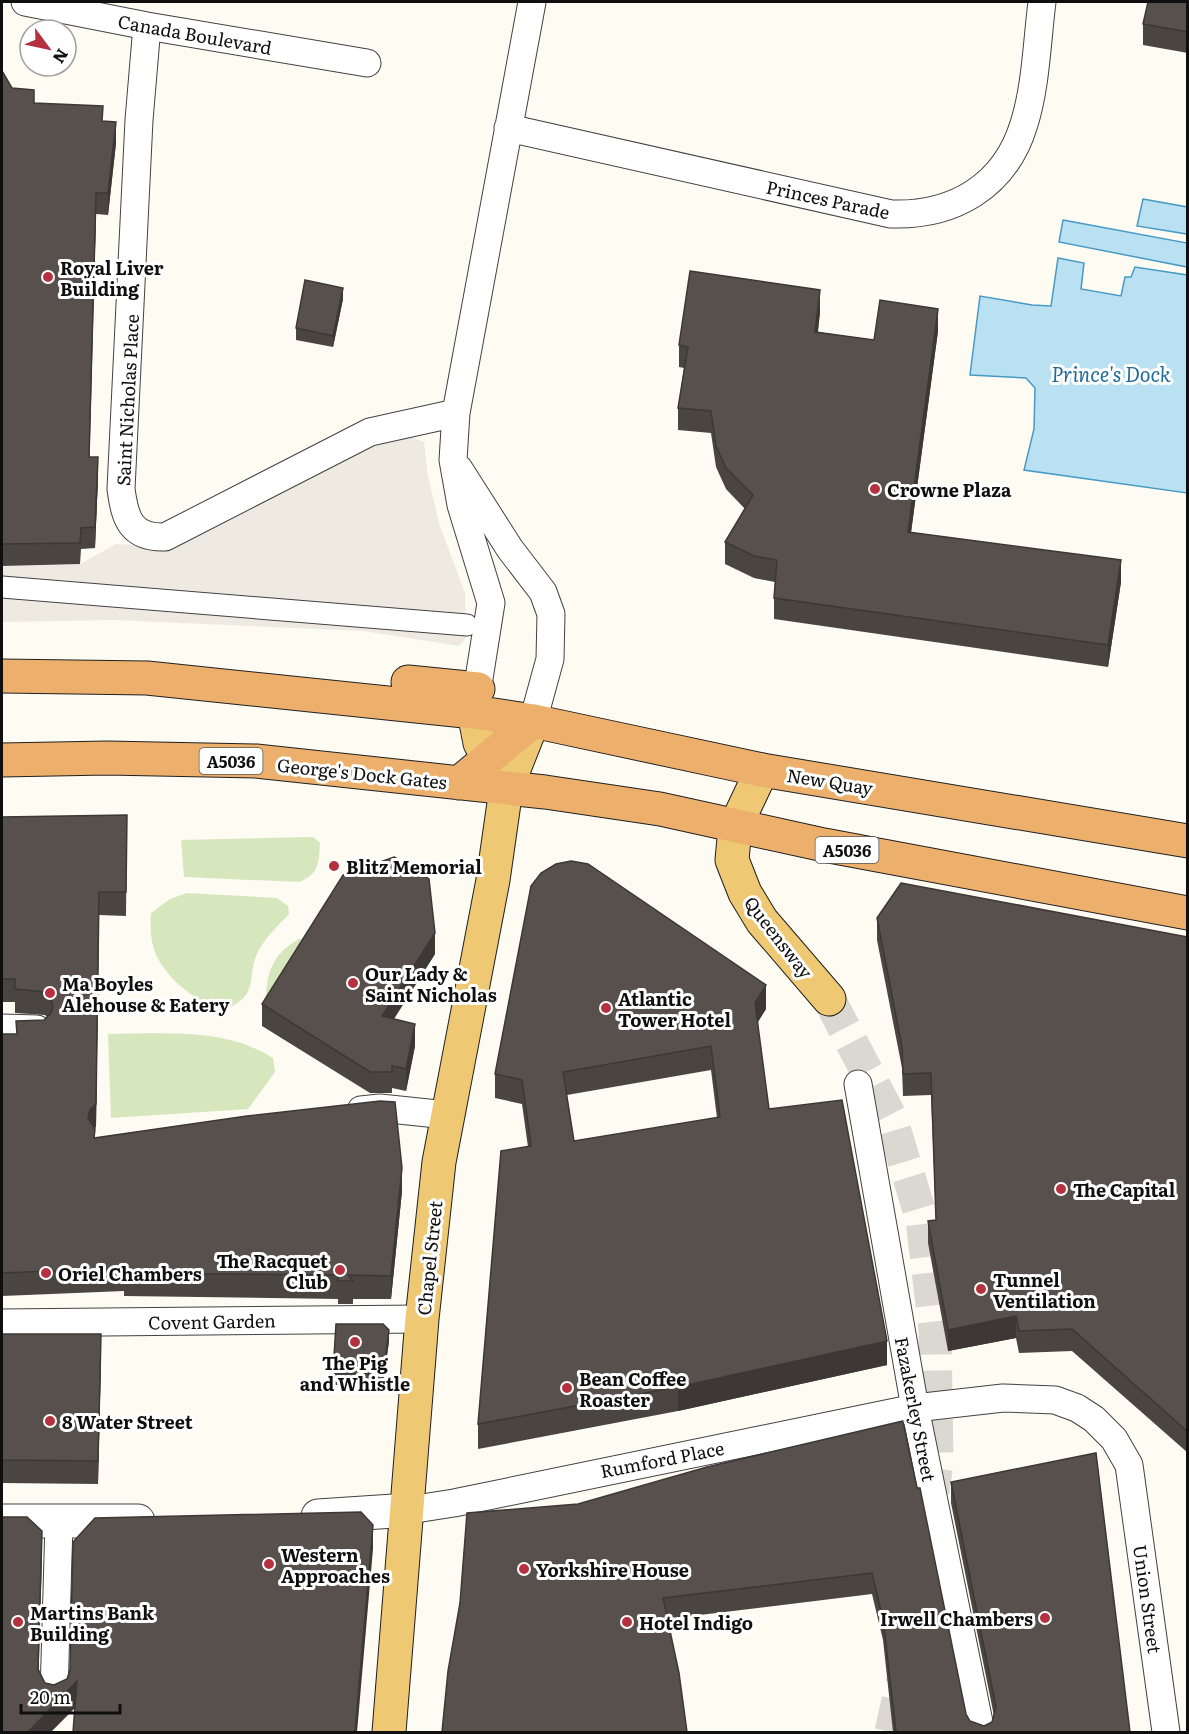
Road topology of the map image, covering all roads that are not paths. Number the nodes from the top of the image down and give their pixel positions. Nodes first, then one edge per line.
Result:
1 (25, 2) edge
2 (532, 2) edge
3 (1042, 2) edge
4 (147, 26) junction
5 (367, 63) dead end
6 (508, 128) junction
7 (456, 413) junction
8 (453, 460) junction
9 (2, 587) edge
10 (467, 625) dead end
11 (2, 676) edge
12 (476, 701) junction
13 (533, 721) junction
14 (489, 759) junction
15 (2, 760) edge
16 (762, 770) junction
17 (459, 783) junction
18 (507, 789) junction
19 (735, 827) junction
20 (1188, 841) edge
21 (1188, 913) edge
22 (829, 999) tunnel mouth
23 (2, 1028) edge
24 (37, 1029) edge
25 (858, 1084) dead end
26 (335, 1113) edge
27 (447, 1115) junction
28 (422, 1319) junction
29 (2, 1323) edge
30 (915, 1408) junction
31 (1129, 1465) joint
32 (409, 1510) junction
33 (287, 1517) edge
34 (2, 1521) edge
35 (172, 1521) edge
36 (59, 1522) junction
37 (54, 1694) edge
38 (389, 1732) edge
39 (981, 1732) edge
40 (1166, 1732) edge

1 - 4 street, Canada Boulevard
2 - 6 street
3 - 6 street, Princes Parade
4 - 5 street, Canada Boulevard
4 - 7 street, Saint Nicholas Place
6 - 7 street
7 - 8 street
8 - 12 street
8 - 13 street
9 - 10 street
11 - 12 highway
12 - 13 highway, New Quay
12 - 14 main road
13 - 14 highway
13 - 16 highway, New Quay
13 - 18 main road
14 - 17 highway
14 - 18 main road
15 - 17 highway, George's Dock Gates / A5036
16 - 19 main road, Queensway
16 - 20 highway, New Quay
17 - 18 highway, George's Dock Gates / A5036
18 - 19 highway, A5036
18 - 27 main road, Chapel Street
19 - 21 highway, A5036
19 - 22 main road, Queensway
23 - 24 street
25 - 30 street, Fazakerley Street
26 - 27 street
27 - 28 main road, Chapel Street
28 - 29 street, Covent Garden
28 - 32 main road, Chapel Street
30 - 31 street, Rumford Place
30 - 32 street, Rumford Place
30 - 39 street, Fazakerley Street
31 - 40 street, Union Street
32 - 33 street
32 - 38 main road, Chapel Street
34 - 36 street
35 - 36 street
36 - 37 street

